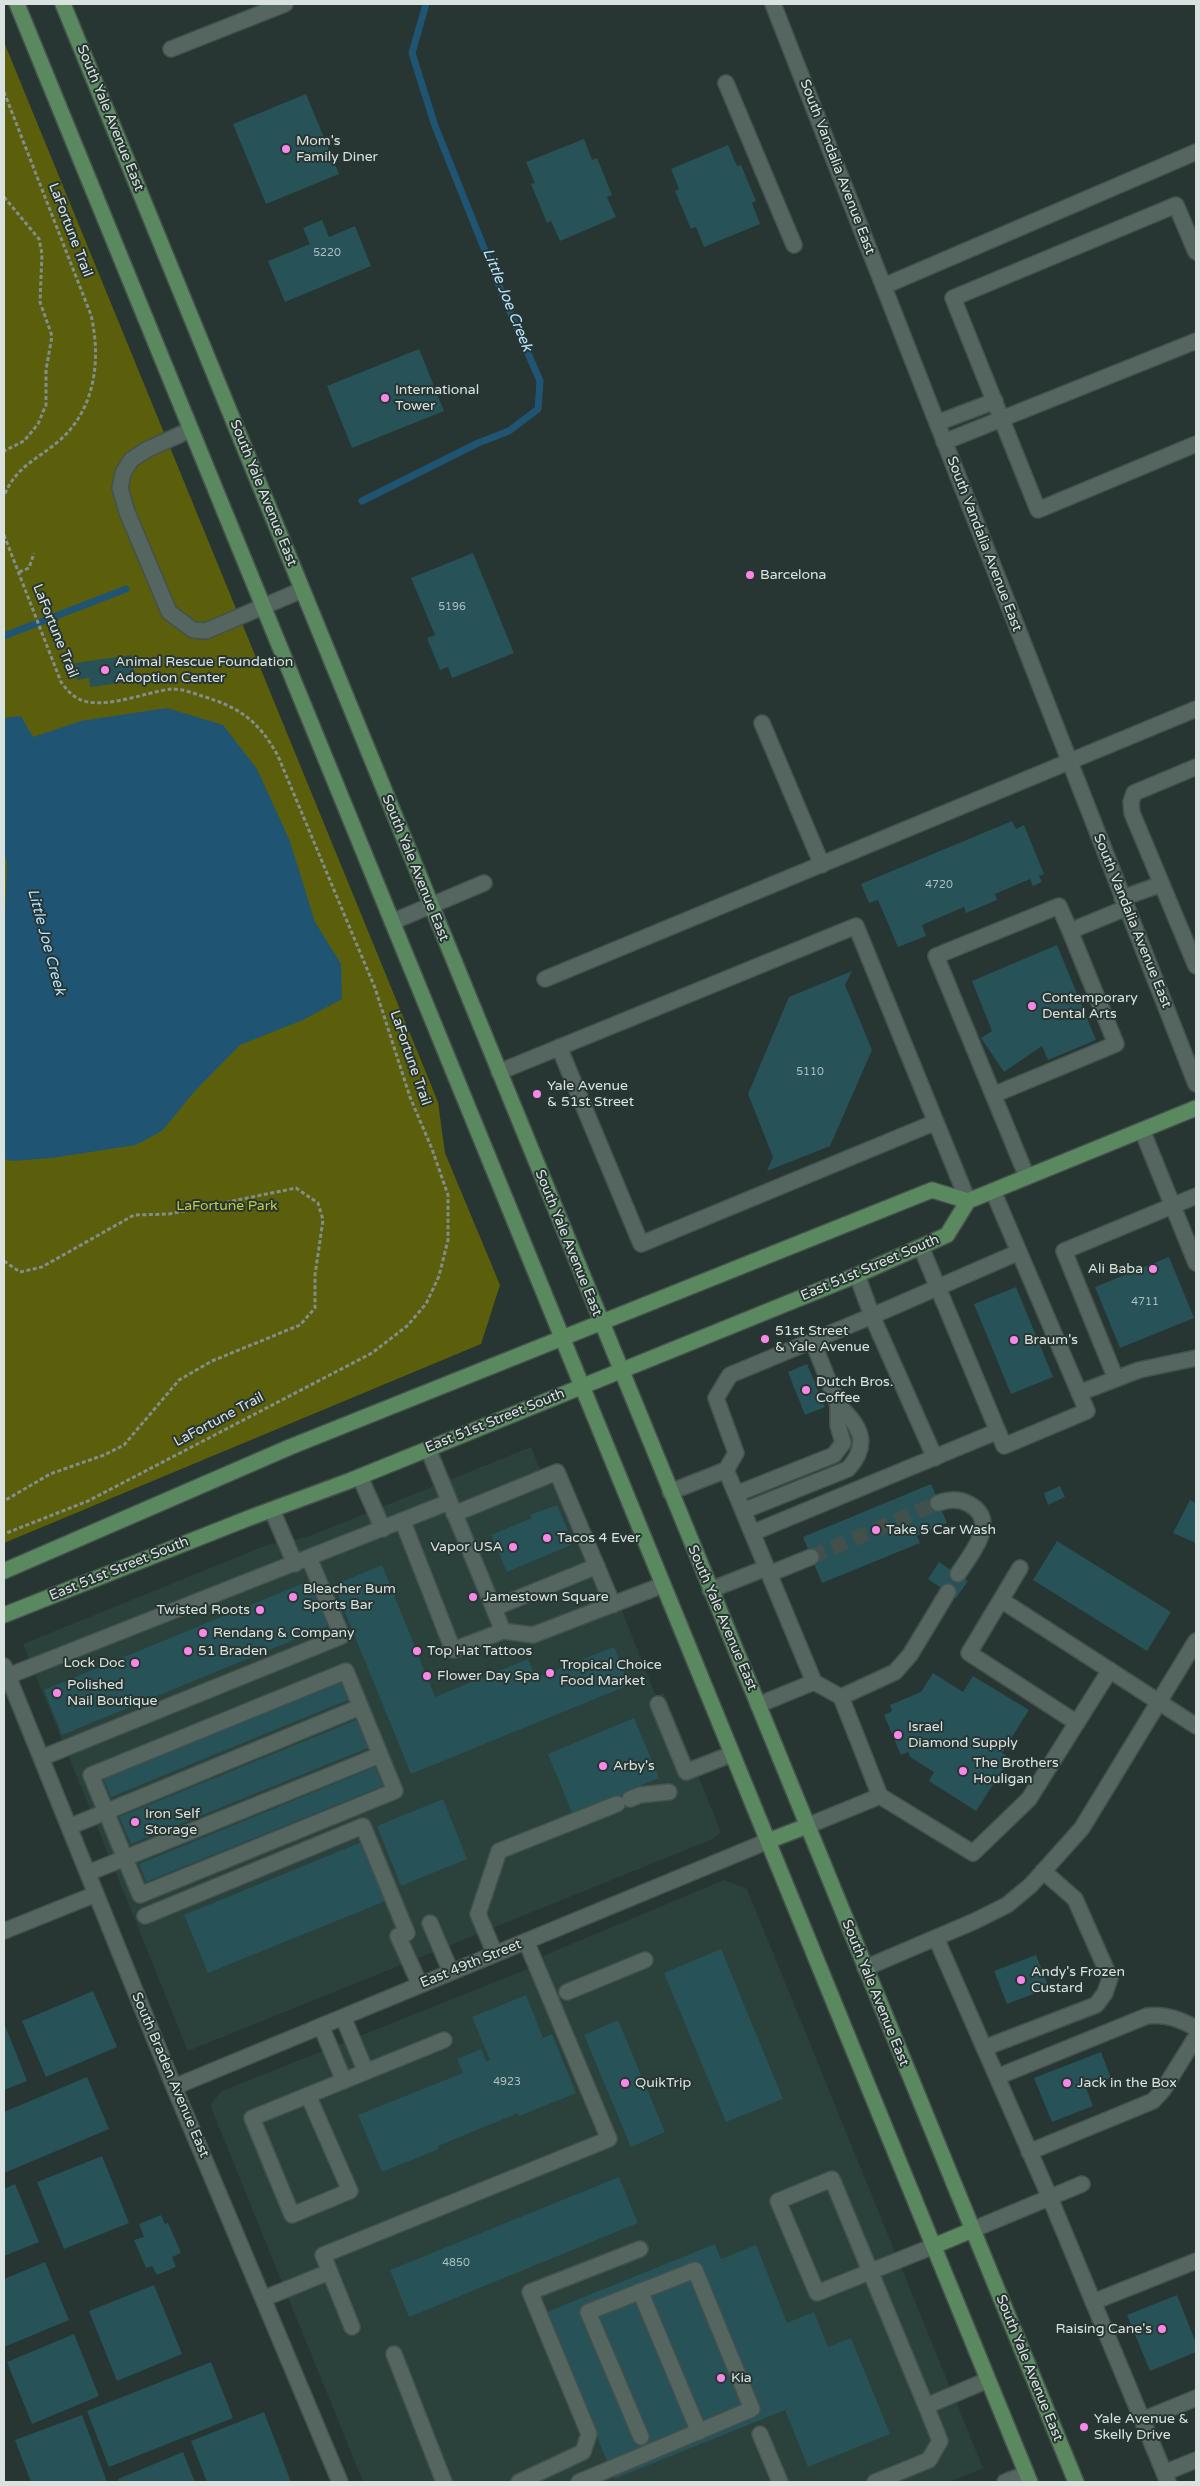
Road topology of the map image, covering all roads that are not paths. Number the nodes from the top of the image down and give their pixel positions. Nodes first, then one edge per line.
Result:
1 (17, 4) edge
2 (63, 4) edge
3 (285, 4) edge
4 (773, 4) edge
5 (171, 49) dead end
6 (726, 83) dead end
7 (1196, 152) edge
8 (794, 245) dead end
9 (1196, 252) edge
10 (884, 286) junction
11 (1196, 341) edge
12 (996, 401) junction
13 (1003, 419) junction
14 (937, 423) junction
15 (190, 430) junction
16 (944, 442) junction
17 (1196, 444) edge
18 (302, 590) junction
19 (264, 606) junction
20 (1196, 708) edge
21 (762, 723) dead end
22 (1069, 762) junction
23 (1196, 767) edge
24 (822, 866) junction
25 (484, 883) dead end
26 (1162, 884) junction
27 (1124, 903) junction
28 (431, 906) junction
29 (392, 922) junction
30 (1070, 932) junction
31 (1196, 966) edge
32 (545, 978) dead end
33 (559, 1047) junction
34 (499, 1072) junction
35 (1196, 1084) edge
36 (993, 1095) junction
37 (1196, 1108) edge
38 (936, 1122) junction
39 (1142, 1130) junction
40 (1027, 1177) junction
41 (993, 1191) junction
42 (1196, 1196) edge
43 (968, 1201) junction
44 (1173, 1206) junction
45 (921, 1247) junction
46 (1019, 1252) junction
47 (1196, 1264) edge
48 (857, 1275) junction
49 (938, 1286) junction
50 (872, 1316) junction
51 (601, 1323) junction
52 (562, 1338) junction
53 (813, 1342) junction
54 (1196, 1358) edge
55 (621, 1370) junction
56 (1116, 1379) junction
57 (582, 1386) junction
58 (1080, 1393) junction
59 (838, 1405) junction
60 (998, 1431) junction
61 (428, 1449) junction
62 (935, 1458) junction
63 (726, 1470) junction
64 (360, 1477) junction
65 (670, 1492) junction
66 (736, 1494) junction
67 (938, 1503) tunnel mouth
68 (452, 1508) junction
69 (272, 1510) junction
70 (743, 1511) junction
71 (403, 1522) junction
72 (383, 1529) junction
73 (752, 1533) junction
74 (811, 1557) tunnel mouth
75 (302, 1561) junction
76 (597, 1566) junction
77 (1020, 1568) dead end
78 (768, 1571) junction
79 (4, 1572) edge
80 (958, 1574) dead end
81 (663, 1585) junction
82 (710, 1590) junction
83 (948, 1592) dead end
84 (1001, 1600) junction
85 (613, 1605) junction
86 (494, 1608) junction
87 (4, 1615) edge
88 (503, 1631) junction
89 (1196, 1641) edge
90 (1110, 1670) junction
91 (6, 1671) edge
92 (814, 1682) junction
93 (841, 1697) junction
94 (1159, 1702) junction
95 (658, 1704) dead end
96 (758, 1706) junction
97 (360, 1707) junction
98 (1076, 1723) junction
99 (1196, 1726) edge
100 (732, 1754) junction
101 (380, 1755) junction
102 (41, 1758) junction
103 (669, 1792) dead end
104 (880, 1796) junction
105 (106, 1812) junction
106 (807, 1826) junction
107 (69, 1827) junction
108 (768, 1841) junction
109 (125, 1858) junction
110 (1043, 1872) junction
111 (88, 1873) junction
112 (96, 1894) junction
113 (145, 1916) dead end
114 (430, 1923) dead end
115 (4, 1931) edge
116 (936, 1938) junction
117 (526, 1941) junction
118 (496, 1954) junction
119 (645, 1960) dead end
120 (865, 1968) junction
121 (451, 1972) junction
122 (420, 1985) junction
123 (567, 1992) dead end
124 (343, 2017) junction
125 (321, 2026) junction
126 (1196, 2028) edge
127 (1196, 2037) edge
128 (444, 2040) dead end
129 (984, 2048) junction
130 (366, 2072) junction
131 (997, 2077) junction
132 (344, 2081) junction
133 (174, 2087) junction
134 (308, 2095) junction
135 (1029, 2152) junction
136 (1082, 2184) dead end
137 (1050, 2198) junction
138 (972, 2230) junction
139 (934, 2246) junction
140 (640, 2249) dead end
141 (1196, 2261) edge
142 (329, 2272) junction
143 (870, 2272) junction
144 (640, 2291) junction
145 (265, 2298) junction
146 (1093, 2302) junction
147 (352, 2327) dead end
148 (394, 2354) dead end
149 (988, 2380) junction
150 (1196, 2398) edge
151 (926, 2406) junction
152 (1142, 2420) junction
153 (699, 2432) junction
154 (760, 2434) dead end
155 (641, 2437) dead end
156 (1196, 2460) edge
157 (1028, 2478) edge
158 (1166, 2478) edge
159 (340, 2482) edge
160 (444, 2482) edge
161 (519, 2482) edge
162 (579, 2482) edge
163 (780, 2482) edge
164 (875, 2482) edge
165 (1005, 2482) edge
166 (1076, 2482) edge

1 - 15 main road
2 - 18 main road, South Yale Avenue East
3 - 5 street
4 - 10 street, South Vandalia Avenue East
6 - 8 street
7 - 10 street
9 - 12 street
10 - 14 street, South Vandalia Avenue East
11 - 13 street
12 - 13 street
12 - 14 street
13 - 16 street
13 - 17 street
14 - 16 street, South Vandalia Avenue East
15 - 19 main road
15 - 19 street
16 - 22 street, South Vandalia Avenue East
18 - 19 street
18 - 28 main road, South Yale Avenue East
19 - 29 main road
20 - 22 street
21 - 24 street
22 - 24 street
22 - 27 street, South Vandalia Avenue East
23 - 26 street
24 - 32 street
25 - 28 street
26 - 27 street
26 - 31 street
27 - 30 street
27 - 35 street, South Vandalia Avenue East
28 - 29 street
28 - 34 main road, South Yale Avenue East
29 - 52 main road
30 - 36 street
30 - 36 street
33 - 34 street
33 - 38 street
33 - 38 street
34 - 51 main road, South Yale Avenue East
36 - 40 street
37 - 39 main road
38 - 43 street
39 - 40 main road
39 - 44 street
40 - 41 main road
41 - 43 main road
41 - 46 street
42 - 44 street
43 - 45 main road, East 51st Street South
43 - 51 main road
44 - 47 street
44 - 56 street
45 - 48 main road, East 51st Street South
45 - 49 street
46 - 49 street
46 - 58 street
48 - 50 street
48 - 55 main road, East 51st Street South
49 - 50 street
49 - 60 street
50 - 53 street
50 - 62 street
51 - 52 main road
51 - 55 main road, South Yale Avenue East
52 - 57 main road
52 - 79 main road
53 - 59 street
53 - 63 street
54 - 56 street
55 - 57 main road, East 51st Street South
55 - 65 main road, South Yale Avenue East
56 - 58 street
57 - 61 main road, East 51st Street South
57 - 81 main road
58 - 60 street
59 - 66 street
59 - 70 street
60 - 62 street
61 - 64 main road, East 51st Street South
61 - 68 street
62 - 73 street
63 - 65 street
63 - 66 street
64 - 69 main road, East 51st Street South
64 - 72 street
65 - 82 main road, South Yale Avenue East
66 - 70 street
67 - 80 street
68 - 71 street
68 - 76 street
68 - 86 street
69 - 75 street
69 - 87 main road, East 51st Street South
70 - 73 street
71 - 72 street
71 - 88 street
72 - 75 street
73 - 78 street
74 - 78 street
75 - 91 street
75 - 102 street
76 - 85 street
76 - 86 street
77 - 84 street
78 - 82 street
78 - 92 street
81 - 85 street
81 - 100 main road
82 - 96 main road, South Yale Avenue East
83 - 93 street
84 - 90 street
84 - 98 street
85 - 88 street
86 - 88 street
89 - 94 street
90 - 94 street
90 - 98 street
91 - 102 street, South Braden Avenue East
92 - 93 street
92 - 96 street
93 - 104 street
94 - 99 street
94 - 110 street
95 - 100 street
96 - 106 main road, South Yale Avenue East
97 - 101 street
97 - 105 street
97 - 105 street
98 - 104 street
100 - 108 main road
101 - 109 street
101 - 109 street
102 - 107 street, South Braden Avenue East
103 - 118 street
104 - 106 street
105 - 107 street
105 - 109 street
106 - 108 main road
106 - 120 main road, South Yale Avenue East
107 - 111 street, South Braden Avenue East
108 - 117 street, East 49th Street
108 - 139 main road
109 - 111 street
110 - 116 street
110 - 129 street
111 - 112 street, South Braden Avenue East
112 - 115 street
112 - 133 street, South Braden Avenue East
113 - 122 street
114 - 121 street
116 - 120 street
116 - 129 street
117 - 118 street, East 49th Street
117 - 142 street
118 - 121 street, East 49th Street
119 - 123 street
120 - 138 main road, South Yale Avenue East
121 - 122 street, East 49th Street
122 - 124 street, East 49th Street
124 - 125 street, East 49th Street
124 - 130 street
125 - 132 street
125 - 133 street, East 49th Street
126 - 131 street
127 - 135 street
128 - 130 street
129 - 131 street
130 - 132 street
131 - 135 street
132 - 134 street
133 - 145 street, South Braden Avenue East
134 - 134 street
135 - 137 street
136 - 137 street
137 - 138 street
137 - 146 street
138 - 139 main road
138 - 166 main road, South Yale Avenue East
139 - 143 street
139 - 149 main road
140 - 161 street
141 - 146 street
142 - 145 street
142 - 147 street
143 - 143 street
143 - 151 street
144 - 153 street
144 - 153 street
144 - 155 street
145 - 159 street, South Braden Avenue East
146 - 152 street
148 - 160 street
149 - 151 street
149 - 157 main road
150 - 152 street
151 - 164 street
152 - 158 street
153 - 162 street
154 - 163 street
156 - 158 street
157 - 165 street

